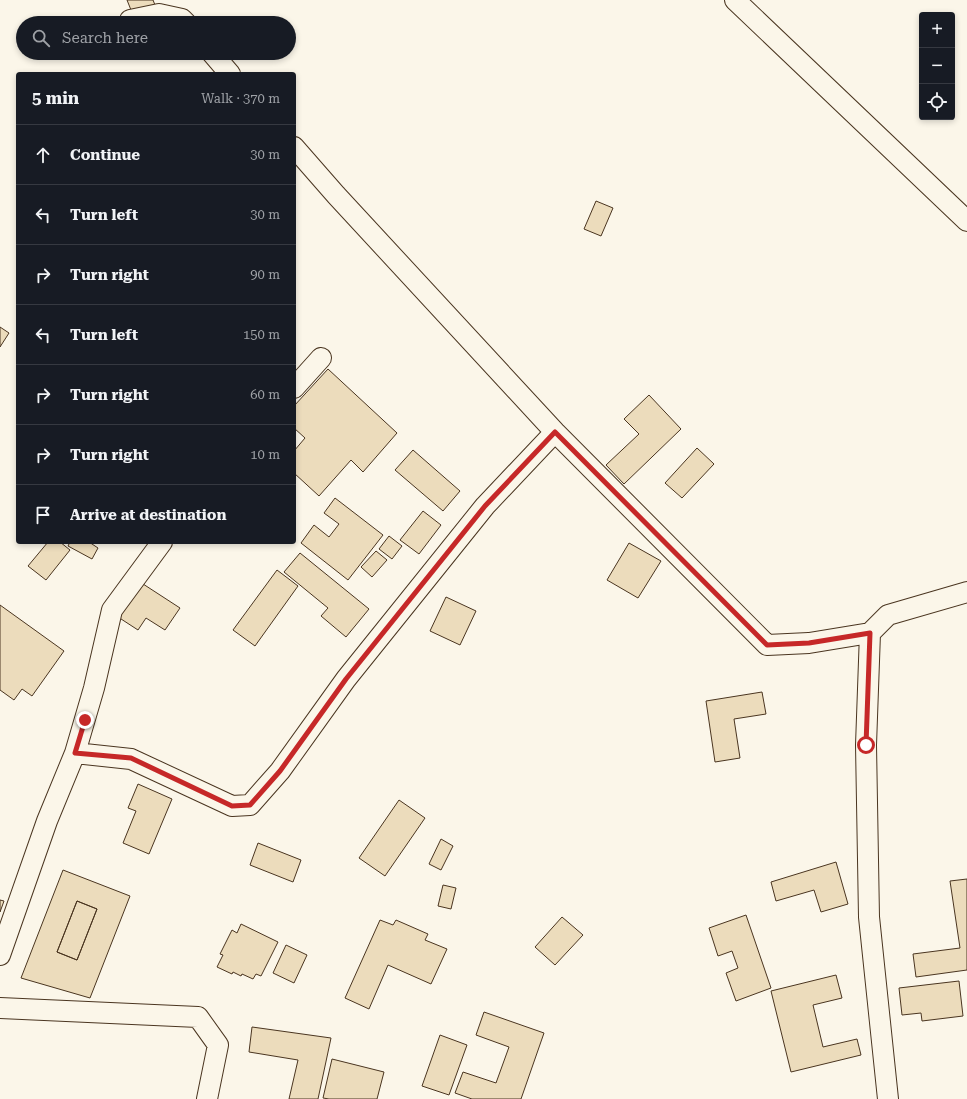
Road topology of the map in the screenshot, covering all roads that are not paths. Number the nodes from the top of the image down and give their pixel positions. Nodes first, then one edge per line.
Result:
1 (735, 0) edge
2 (149, 16) edge
3 (168, 16) edge
4 (218, 60) edge
5 (228, 72) edge
6 (296, 149) edge
7 (967, 221) edge
8 (321, 358) dead end
9 (296, 386) edge
10 (555, 432) junction
11 (161, 544) edge
12 (967, 592) edge
13 (870, 633) junction
14 (75, 753) junction
15 (0, 955) edge
16 (0, 1008) edge
17 (207, 1099) edge
18 (888, 1099) edge

1 - 7 street
2 - 3 street
4 - 5 street
6 - 10 street
8 - 9 street
10 - 13 street
10 - 14 street
11 - 14 street
12 - 13 street
13 - 18 street
14 - 15 street
16 - 17 street

